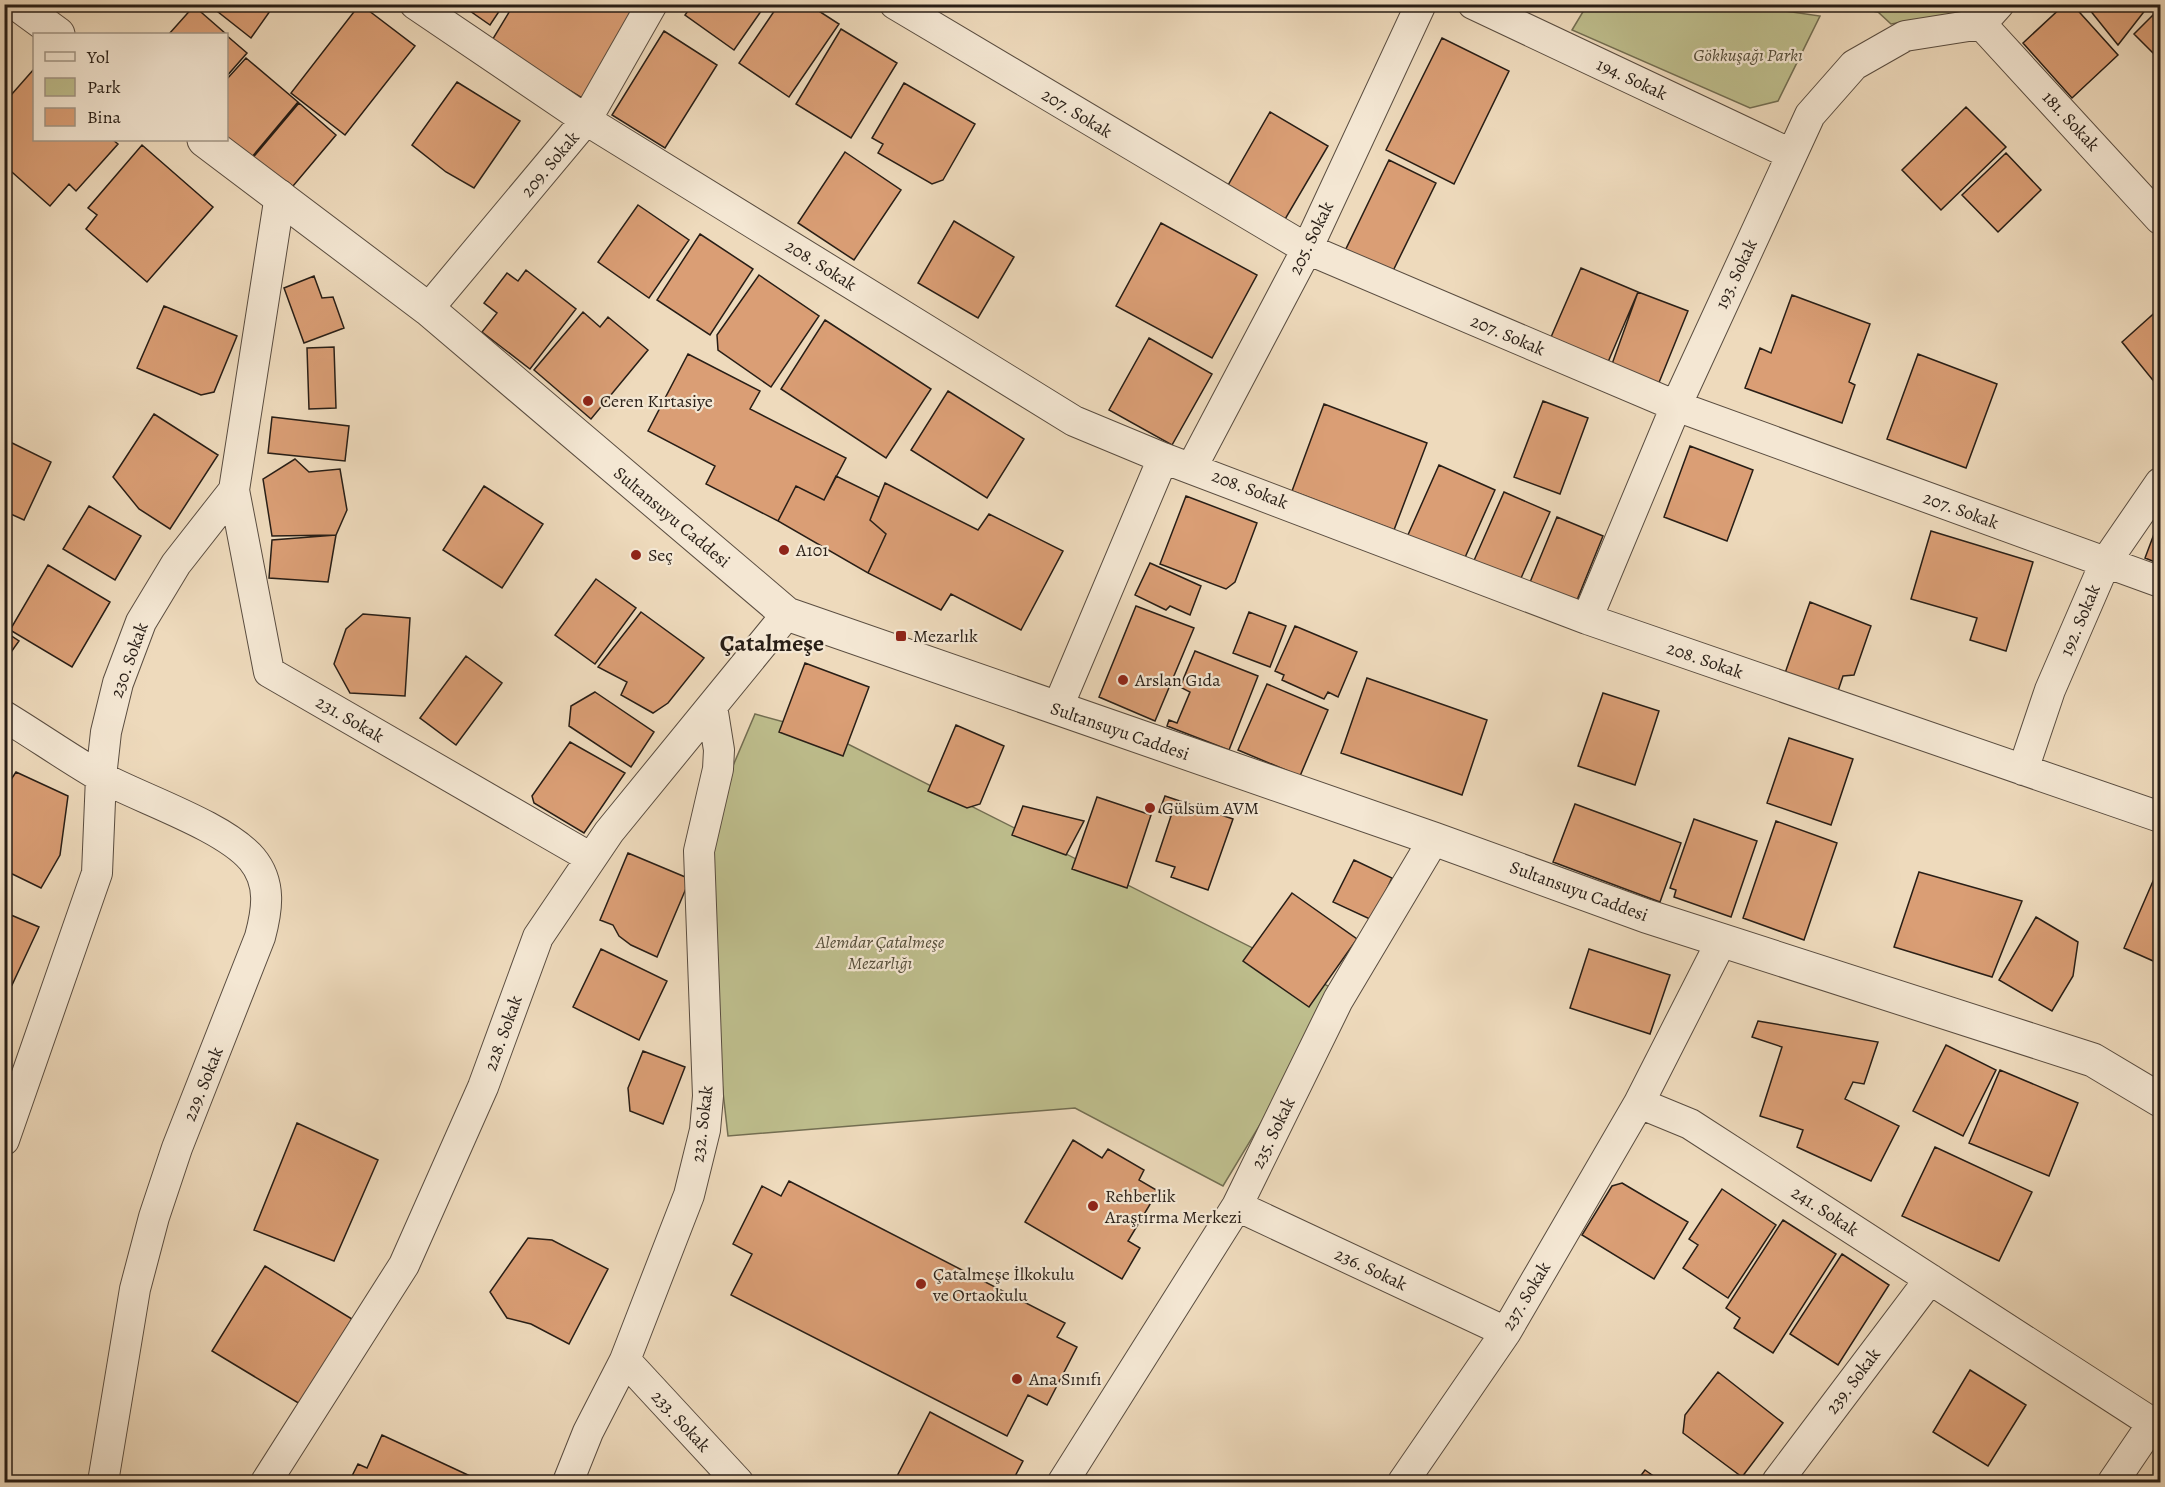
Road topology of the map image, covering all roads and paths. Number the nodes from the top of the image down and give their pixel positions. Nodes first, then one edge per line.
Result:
1 (17, 4) edge
2 (415, 4) edge
3 (652, 4) edge
4 (895, 4) edge
5 (1421, 4) edge
6 (1473, 4) edge
7 (1990, 14) edge
8 (57, 33) edge
9 (586, 120) junction
10 (205, 141) edge
11 (1791, 154) junction
12 (280, 195) junction
13 (2160, 219) edge
14 (1307, 249) junction
15 (428, 309) junction
16 (1676, 406) junction
17 (1164, 458) junction
18 (1192, 467) junction
19 (2160, 483) edge
20 (234, 490) junction
21 (2105, 563) junction
22 (2160, 582) edge
23 (787, 614) junction
24 (1587, 619) junction
25 (712, 706) junction
26 (1057, 709) junction
27 (4, 716) edge
28 (2023, 770) junction
29 (101, 777) junction
30 (2160, 817) edge
31 (1434, 839) junction
32 (591, 858) junction
33 (1722, 940) junction
34 (2160, 1100) edge
35 (1639, 1103) junction
36 (4, 1140) edge
37 (1237, 1206) junction
38 (1930, 1279) junction
39 (1506, 1332) junction
40 (625, 1360) junction
41 (2157, 1425) edge
42 (103, 1482) edge
43 (266, 1482) edge
44 (568, 1482) edge
45 (738, 1482) edge
46 (1063, 1482) edge
47 (1403, 1482) edge
48 (1777, 1482) edge
49 (2113, 1482) edge

1 - 8 street
2 - 9 street, 208. Sokak
3 - 9 street, 209. Sokak
4 - 14 street, 207. Sokak
5 - 14 street, 205. Sokak
6 - 11 street, 194. Sokak
7 - 11 street, 193. Sokak
7 - 13 street, 181. Sokak
9 - 15 street, 209. Sokak
9 - 17 street, 208. Sokak
10 - 12 street, Sultansuyu Caddesi
11 - 16 street, 193. Sokak
12 - 15 street, Sultansuyu Caddesi
12 - 20 street, 230. Sokak
14 - 16 street, 207. Sokak
14 - 18 street, 205. Sokak
15 - 23 street, Sultansuyu Caddesi
16 - 21 street, 207. Sokak
16 - 24 street, 193. Sokak
17 - 18 street, 208. Sokak
17 - 26 street
18 - 24 street, 208. Sokak
19 - 21 street, 192. Sokak
20 - 29 street, 230. Sokak
20 - 32 street, 231. Sokak
21 - 22 street, 207. Sokak
21 - 28 street, 192. Sokak
23 - 25 street, 228. Sokak
23 - 26 street, Sultansuyu Caddesi
24 - 28 street, 208. Sokak
25 - 32 street, 228. Sokak
25 - 40 street, 232. Sokak
26 - 31 street, Sultansuyu Caddesi
27 - 29 street, 229. Sokak
28 - 30 street, 208. Sokak
29 - 36 street, 230. Sokak
29 - 42 street, 229. Sokak
31 - 33 street, Sultansuyu Caddesi
31 - 37 street, 235. Sokak
32 - 43 street, 228. Sokak
33 - 34 street, Sultansuyu Caddesi
33 - 35 street
35 - 38 street, 241. Sokak
35 - 39 street, 237. Sokak
37 - 39 street, 236. Sokak
37 - 46 street, 235. Sokak
38 - 41 street, 241. Sokak
38 - 48 street, 239. Sokak
39 - 47 street, 237. Sokak
40 - 44 street, 232. Sokak
40 - 45 street, 233. Sokak
41 - 49 street

